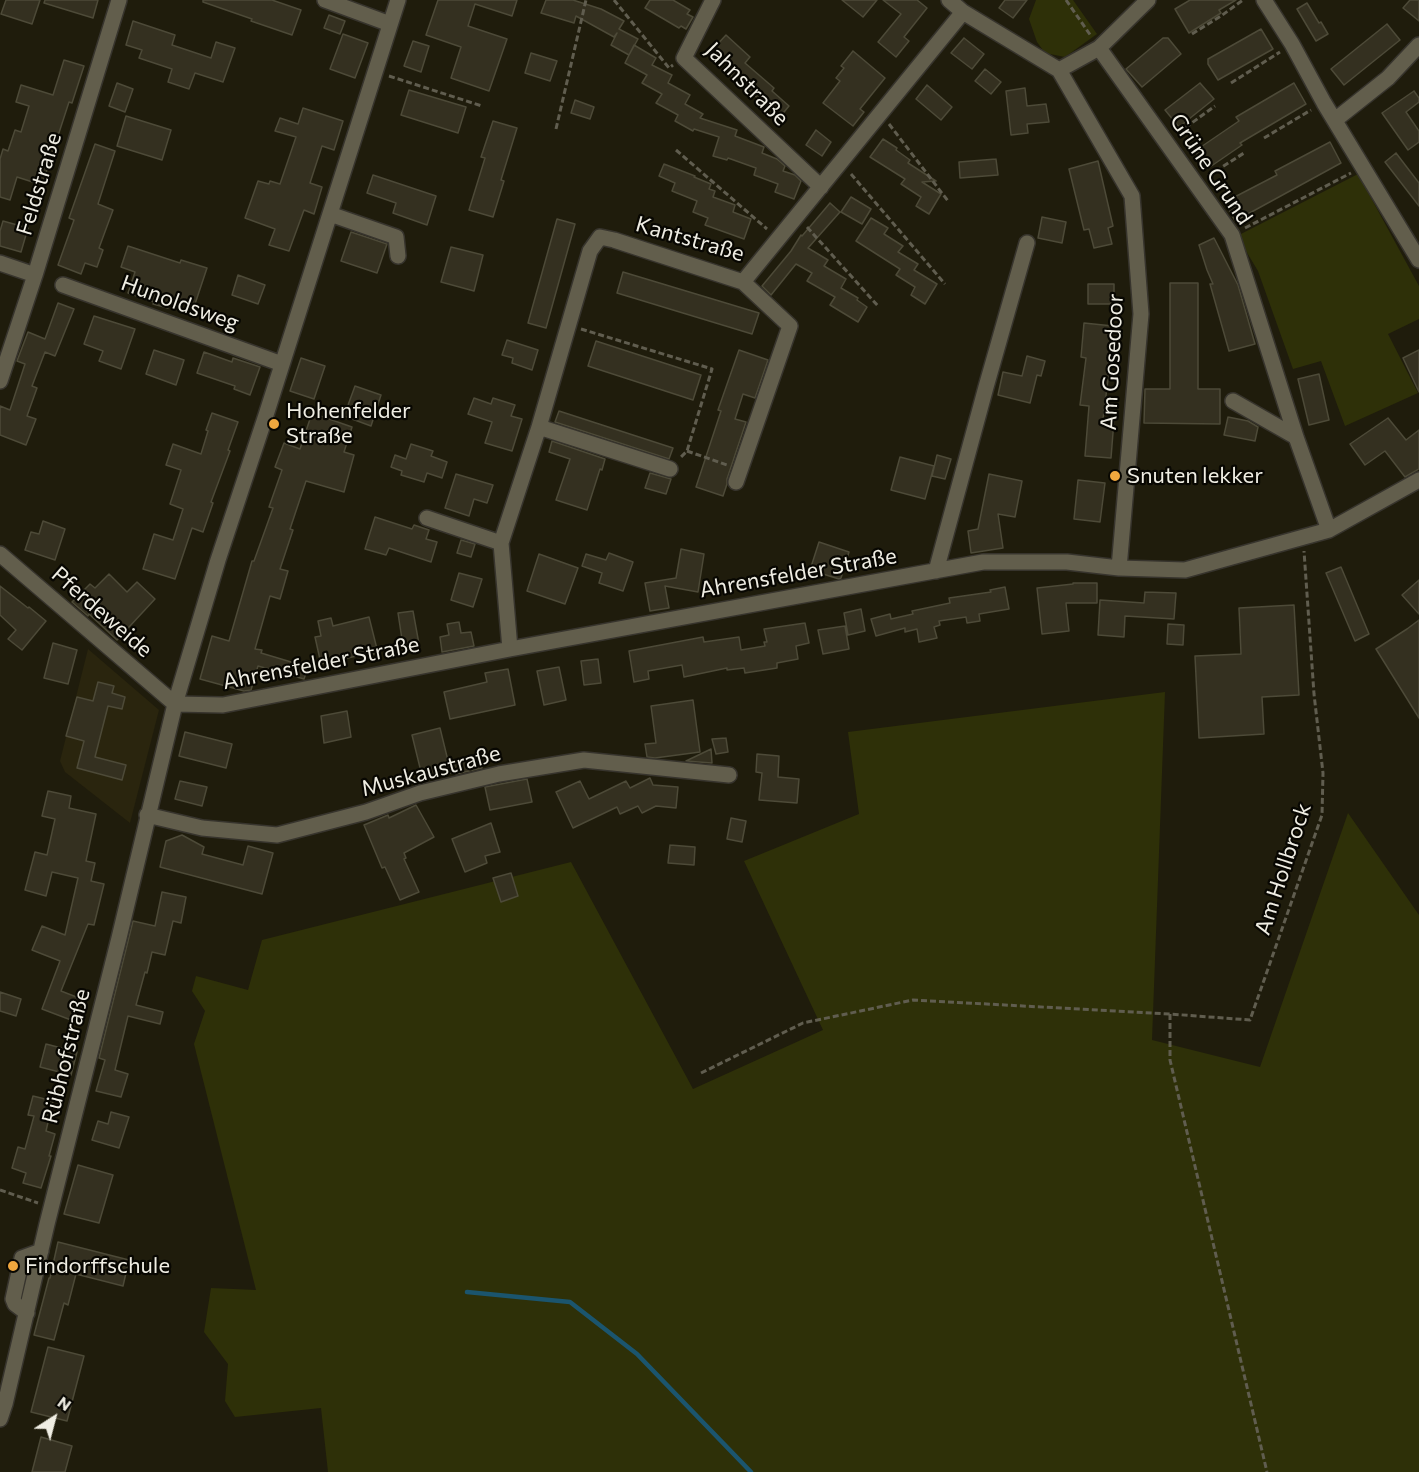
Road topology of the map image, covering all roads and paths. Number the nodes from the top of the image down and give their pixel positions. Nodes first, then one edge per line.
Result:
1 (118, 0) edge
2 (325, 0) edge
3 (398, 0) edge
4 (586, 0) edge
5 (614, 0) edge
6 (695, 0) edge
7 (949, 0) edge
8 (1066, 0) edge
9 (1148, 0) edge
10 (1243, 0) edge
11 (1264, 0) edge
12 (710, 6) edge
13 (963, 12) junction
14 (390, 24) junction
15 (1192, 34) dead end
16 (1292, 44) junction
17 (1419, 45) edge
18 (1099, 48) junction
19 (684, 58) junction
20 (1059, 70) junction
21 (375, 71) junction
22 (1231, 83) dead end
23 (1324, 103) junction
24 (482, 106) dead end
25 (1215, 106) dead end
26 (880, 113) junction
27 (1335, 120) junction
28 (556, 129) dead end
29 (1264, 138) dead end
30 (1166, 142) junction
31 (676, 150) dead end
32 (1244, 153) dead end
33 (840, 162) junction
34 (1364, 167) junction
35 (1196, 184) junction
36 (821, 187) junction
37 (948, 201) dead end
38 (330, 214) junction
39 (797, 216) junction
40 (1232, 234) junction
41 (779, 239) junction
42 (1027, 243) dead end
43 (398, 256) dead end
44 (1418, 256) edge
45 (0, 263) edge
46 (35, 275) junction
47 (743, 282) junction
48 (945, 284) dead end
49 (63, 285) dead end
50 (878, 306) dead end
51 (568, 325) junction
52 (282, 364) junction
53 (0, 381) edge
54 (1233, 401) dead end
55 (538, 427) junction
56 (1296, 437) junction
57 (687, 451) junction
58 (670, 469) joint
59 (738, 476) joint
60 (1419, 480) edge
61 (427, 518) dead end
62 (1329, 530) junction
63 (1303, 537) junction
64 (501, 543) junction
65 (0, 554) edge
66 (1119, 568) junction
67 (936, 571) junction
68 (510, 650) junction
69 (175, 704) junction
70 (729, 775) dead end
71 (147, 815) junction
72 (1170, 1014) junction
73 (701, 1073) dead end
74 (0, 1190) edge
75 (51, 1208) junction
76 (0, 1419) edge
77 (1267, 1472) edge

1 - 46 street, Feldstraße
2 - 14 street
3 - 14 street
4 - 28 path
5 - 19 path
6 - 12 street
7 - 13 street
8 - 18 path
9 - 18 street
10 - 15 path
11 - 16 street
12 - 19 street, Jahnstraße
13 - 20 street
13 - 26 street, Kantstraße
14 - 21 street
16 - 22 path
16 - 23 street
17 - 27 street
18 - 20 street
18 - 30 street, Grüne Grund
19 - 36 street, Jahnstraße
20 - 66 street, Am Gosedoor
21 - 24 path
21 - 38 street
23 - 27 street
23 - 29 path
25 - 30 path
26 - 33 street, Kantstraße
26 - 37 path
27 - 34 street
30 - 35 street, Grüne Grund
31 - 41 path
32 - 35 path
33 - 36 street, Kantstraße
33 - 48 path
34 - 40 path
34 - 44 street
35 - 40 street, Grüne Grund
36 - 39 street, Kantstraße
38 - 43 street
38 - 52 street
39 - 41 street, Kantstraße
39 - 50 path
40 - 56 street, Grüne Grund
41 - 47 street, Kantstraße
42 - 67 street
45 - 46 street
46 - 53 street, Feldstraße
47 - 51 street, Kantstraße
47 - 59 street
49 - 52 street, Hunoldsweg
51 - 55 street, Kantstraße
51 - 57 path
52 - 69 street
54 - 56 street
55 - 58 street
55 - 64 street, Kantstraße
56 - 62 street, Grüne Grund
57 - 58 path
57 - 59 path
60 - 62 street, Ahrensfelder Straße
61 - 64 street
62 - 63 street, Ahrensfelder Straße
63 - 66 street, Ahrensfelder Straße
63 - 72 path, Am Hollbrock
64 - 68 street, Kantstraße
65 - 69 street, Pferdeweide
66 - 67 street, Ahrensfelder Straße
67 - 68 street, Ahrensfelder Straße
68 - 69 street, Ahrensfelder Straße
69 - 71 street, Rübhofstraße
70 - 71 street, Muskaustraße
71 - 75 street, Rübhofstraße
72 - 73 path
72 - 77 path
74 - 75 path
75 - 76 street, Rübhofstraße

